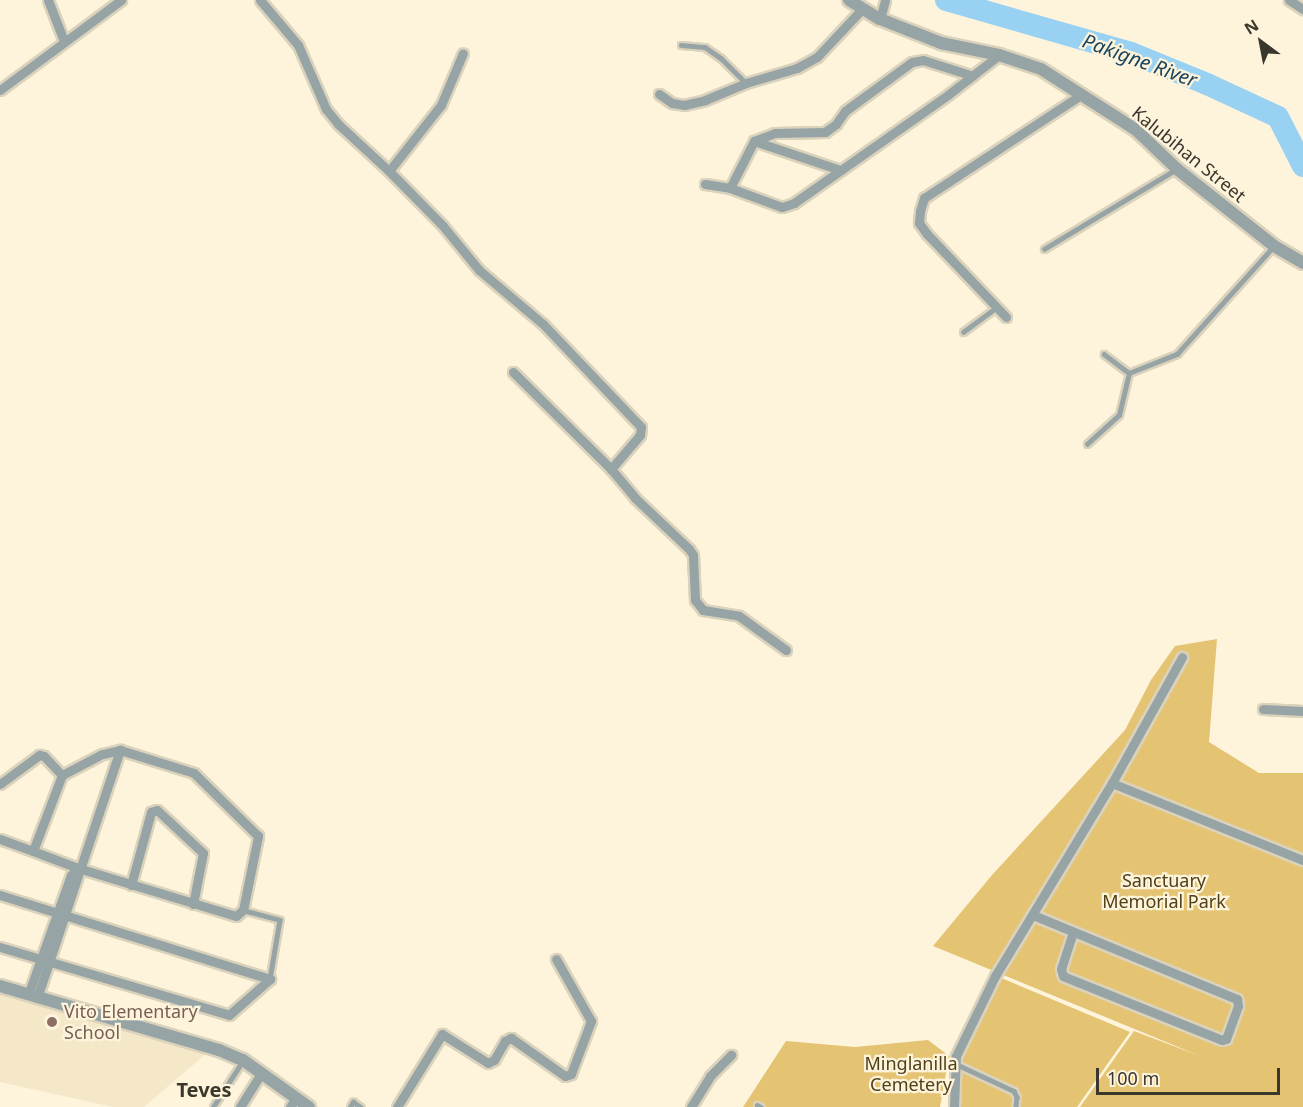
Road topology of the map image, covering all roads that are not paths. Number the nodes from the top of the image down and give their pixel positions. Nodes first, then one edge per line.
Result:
1 (48, 0) edge
2 (121, 0) edge
3 (260, 0) edge
4 (849, 0) edge
5 (885, 0) edge
6 (1289, 0) edge
7 (862, 9) junction
8 (1303, 9) edge
9 (880, 19) junction
10 (64, 41) junction
11 (681, 45) dead end
12 (463, 52) dead end
13 (999, 55) junction
14 (973, 76) junction
15 (746, 83) junction
16 (0, 90) edge
17 (659, 94) dead end
18 (1081, 95) junction
19 (754, 141) junction
20 (1177, 169) junction
21 (840, 170) junction
22 (389, 171) junction
23 (705, 184) dead end
24 (730, 189) junction
25 (1274, 246) junction
26 (1044, 249) dead end
27 (1303, 263) edge
28 (997, 307) junction
29 (1006, 316) dead end
30 (963, 332) dead end
31 (1104, 354) dead end
32 (513, 372) dead end
33 (1129, 373) junction
34 (1087, 444) dead end
35 (611, 469) junction
36 (786, 650) dead end
37 (1182, 657) dead end
38 (1263, 709) dead end
39 (1303, 711) edge
40 (120, 750) junction
41 (62, 775) junction
42 (1112, 783) junction
43 (0, 784) edge
44 (0, 839) edge
45 (33, 852) junction
46 (1303, 860) edge
47 (78, 868) junction
48 (131, 885) junction
49 (0, 895) edge
50 (193, 904) junction
51 (243, 910) junction
52 (61, 914) junction
53 (1033, 915) junction
54 (1073, 933) junction
55 (0, 947) edge
56 (556, 959) dead end
57 (45, 962) junction
58 (270, 979) junction
59 (0, 986) edge
60 (32, 997) junction
61 (730, 1055) dead end
62 (243, 1060) junction
63 (956, 1064) junction
64 (261, 1072) junction
65 (293, 1102) edge
66 (213, 1107) edge
67 (240, 1107) edge
68 (309, 1107) edge
69 (350, 1107) edge
70 (362, 1107) edge
71 (397, 1107) edge
72 (691, 1107) edge
73 (954, 1107) edge
74 (1016, 1107) edge

1 - 10 street
2 - 10 street
3 - 22 street
4 - 7 street, Kalubihan Street
5 - 9 street
6 - 8 street
7 - 9 street, Kalubihan Street
7 - 15 street
9 - 13 street, Kalubihan Street
10 - 16 street
11 - 15 lane
12 - 22 street
13 - 14 street
13 - 18 street, Kalubihan Street
14 - 19 street
14 - 21 street
15 - 17 street
18 - 20 street, Kalubihan Street
18 - 28 street
19 - 21 street
19 - 24 street
20 - 25 street, Kalubihan Street
20 - 26 lane
21 - 24 street
22 - 35 street
23 - 24 street
25 - 27 street, Kalubihan Street
25 - 33 lane
28 - 29 street
28 - 30 lane
31 - 33 lane
32 - 35 street
33 - 34 lane
35 - 36 street
37 - 42 street
38 - 39 street
40 - 41 street
40 - 47 street
40 - 51 street
41 - 43 street
41 - 45 street
42 - 46 street
42 - 53 street
44 - 45 street
45 - 47 street
47 - 48 street
47 - 52 street
48 - 50 street
48 - 50 street
49 - 52 street
50 - 51 street
51 - 58 lane
52 - 57 street
52 - 58 street
53 - 54 street
53 - 63 street
54 - 54 street
55 - 57 street
56 - 71 street
57 - 58 street
57 - 60 street
59 - 60 street
60 - 62 street
61 - 72 street
62 - 64 street
62 - 66 lane
63 - 73 street
63 - 74 lane
64 - 65 street
64 - 67 street
65 - 68 street
69 - 70 lane

